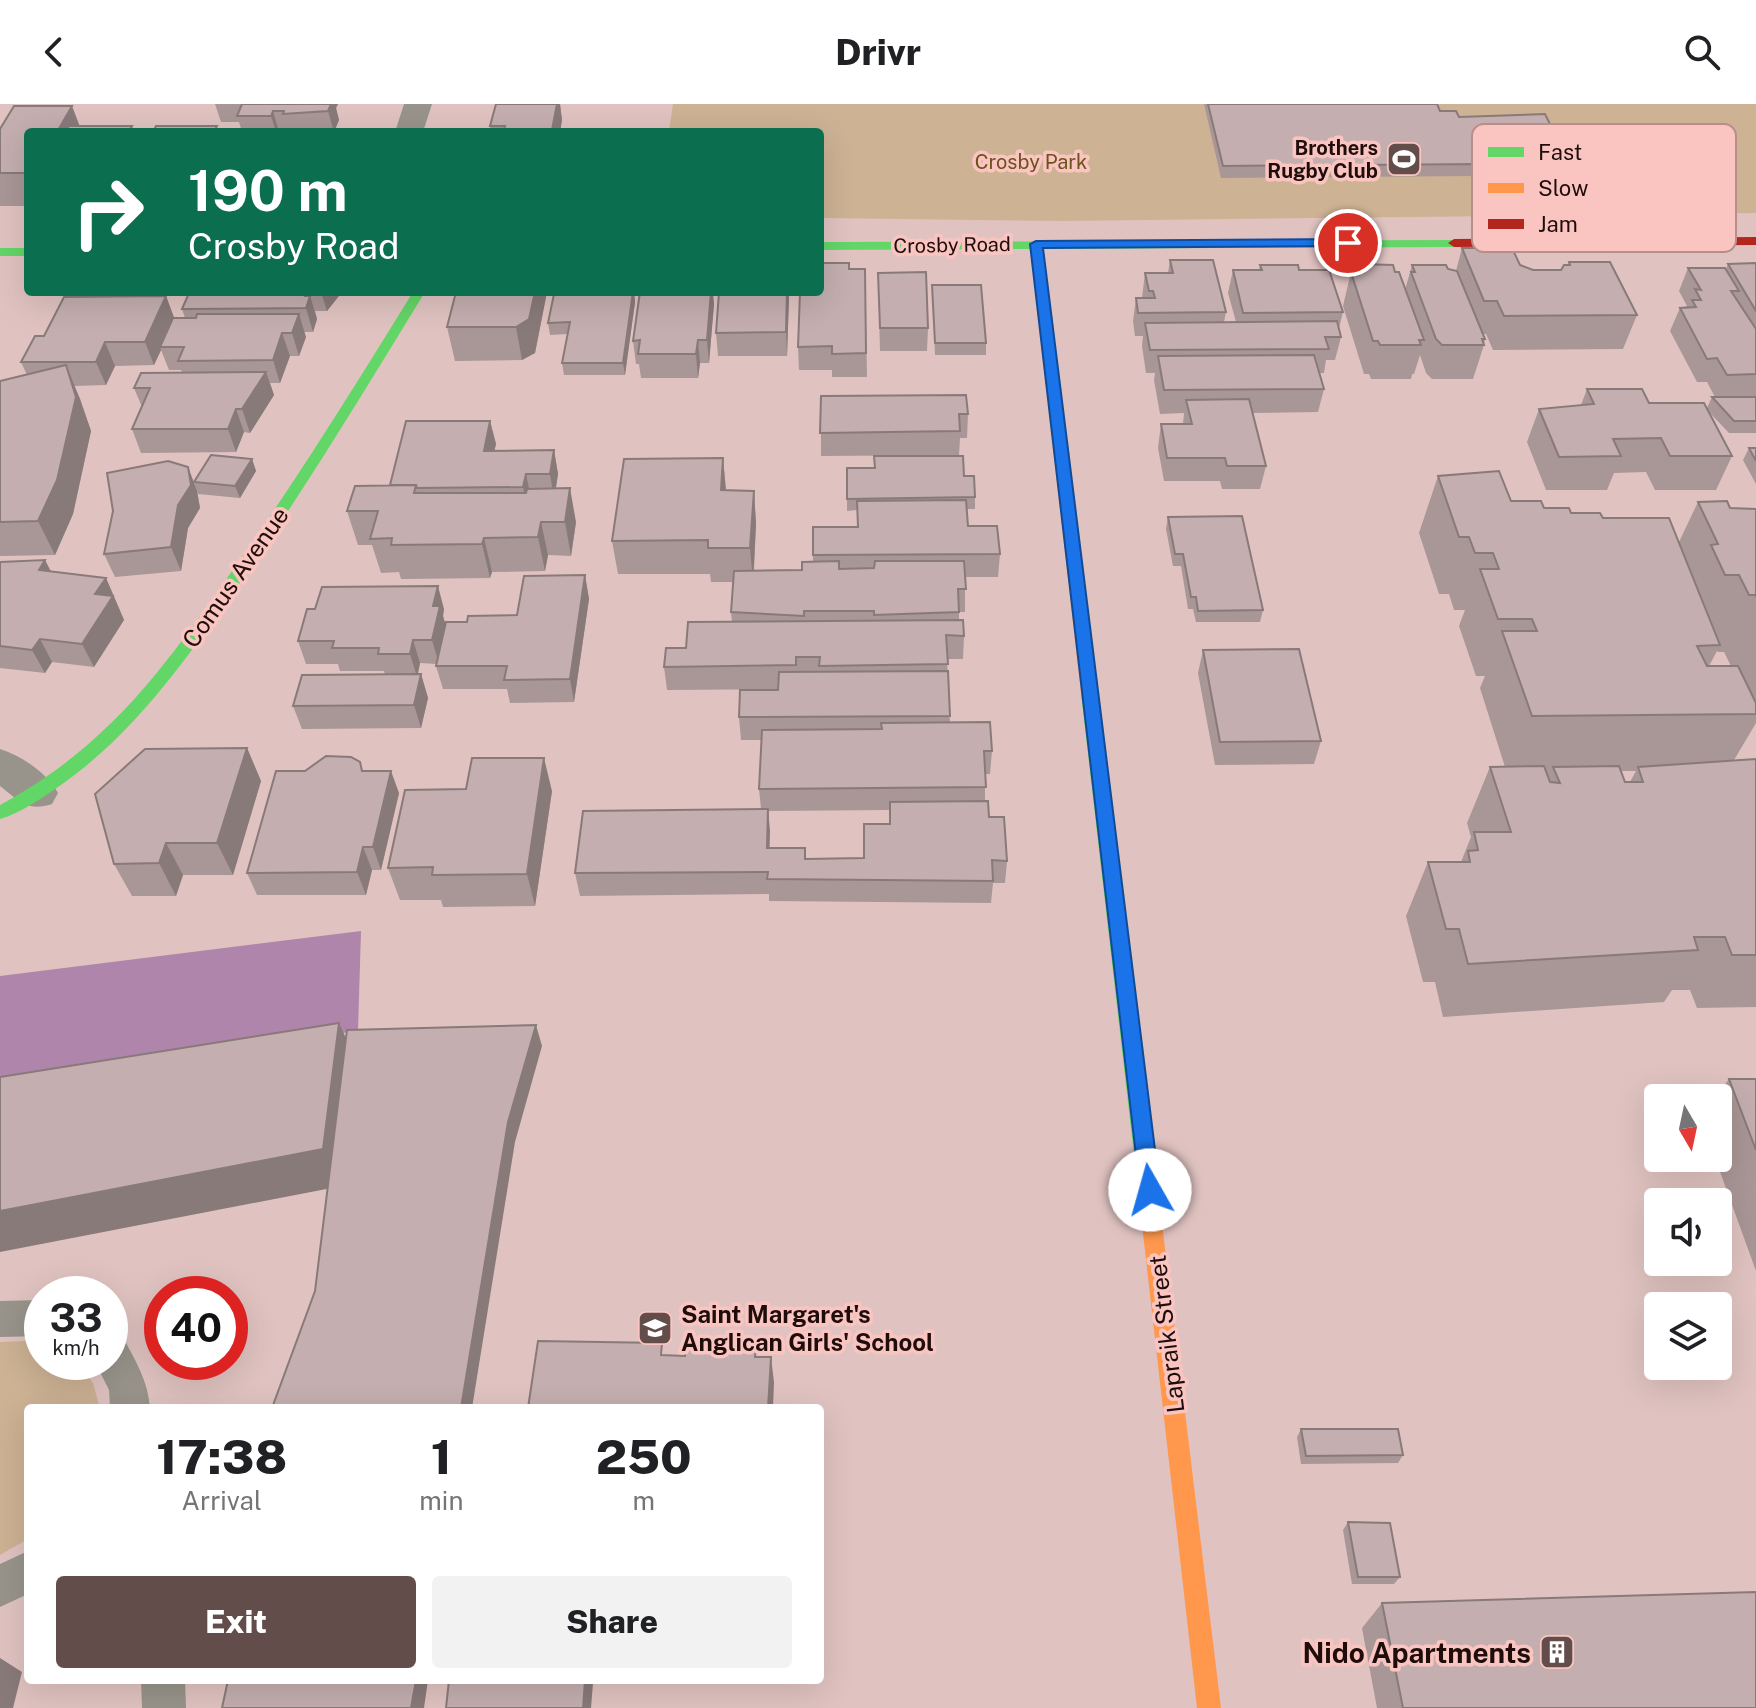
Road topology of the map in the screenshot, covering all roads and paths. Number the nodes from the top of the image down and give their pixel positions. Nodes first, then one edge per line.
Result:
1 (418, 104) edge
2 (410, 128) edge
3 (1736, 241) edge
4 (1756, 241) edge
5 (1472, 242) edge
6 (1036, 244) junction
7 (824, 246) edge
8 (0, 252) edge
9 (24, 252) edge
10 (417, 296) edge
11 (0, 764) edge
12 (37, 793) junction
13 (0, 813) edge
14 (24, 1318) edge
15 (0, 1319) edge
16 (125, 1380) edge
17 (130, 1404) edge
18 (24, 1574) edge
19 (0, 1586) edge
20 (163, 1684) edge
21 (164, 1708) edge
22 (1209, 1708) edge

1 - 2 street
3 - 4 street, Crosby Road
5 - 6 street, Crosby Road
6 - 7 street, Crosby Road
6 - 22 street, Lapraik Street
8 - 9 street
10 - 12 street, Comus Avenue
11 - 12 street
12 - 13 street, Comus Avenue
14 - 15 lane
16 - 17 lane
18 - 19 lane
20 - 21 lane

